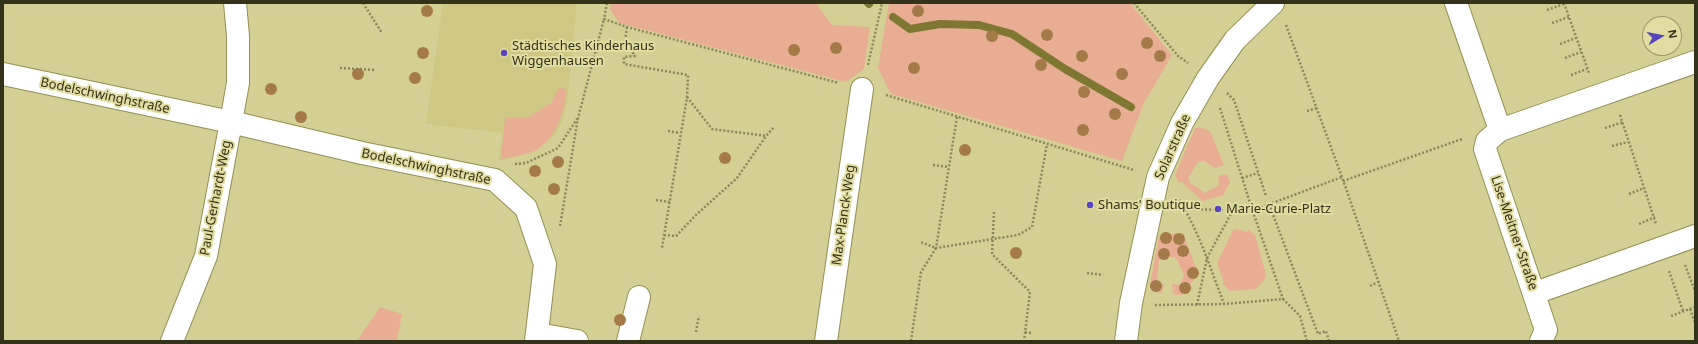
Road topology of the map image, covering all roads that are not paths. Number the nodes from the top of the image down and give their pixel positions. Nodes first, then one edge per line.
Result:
1 (235, 3) edge
2 (1456, 3) edge
3 (1278, 10) edge
4 (1695, 62) edge
5 (3, 74) edge
6 (862, 89) road end
7 (231, 122) junction
8 (1500, 130) junction
9 (1695, 236) edge
10 (1535, 293) junction
11 (639, 297) dead end
12 (537, 338) edge
13 (172, 341) edge
14 (577, 341) edge
15 (628, 341) edge
16 (826, 341) edge
17 (1126, 341) edge
18 (1541, 341) edge

1 - 7 street
2 - 8 street
3 - 17 street, Solarstraße
4 - 8 street, Lise-Meitner-Straße
5 - 7 street, Bodelschwinghstraße
6 - 16 street, Max-Planck-Weg
7 - 12 street, Bodelschwinghstraße
7 - 13 street, Paul-Gerhardt-Weg
8 - 10 street, Lise-Meitner-Straße
9 - 10 street
10 - 18 street, Lise-Meitner-Straße
11 - 15 street
12 - 14 street

